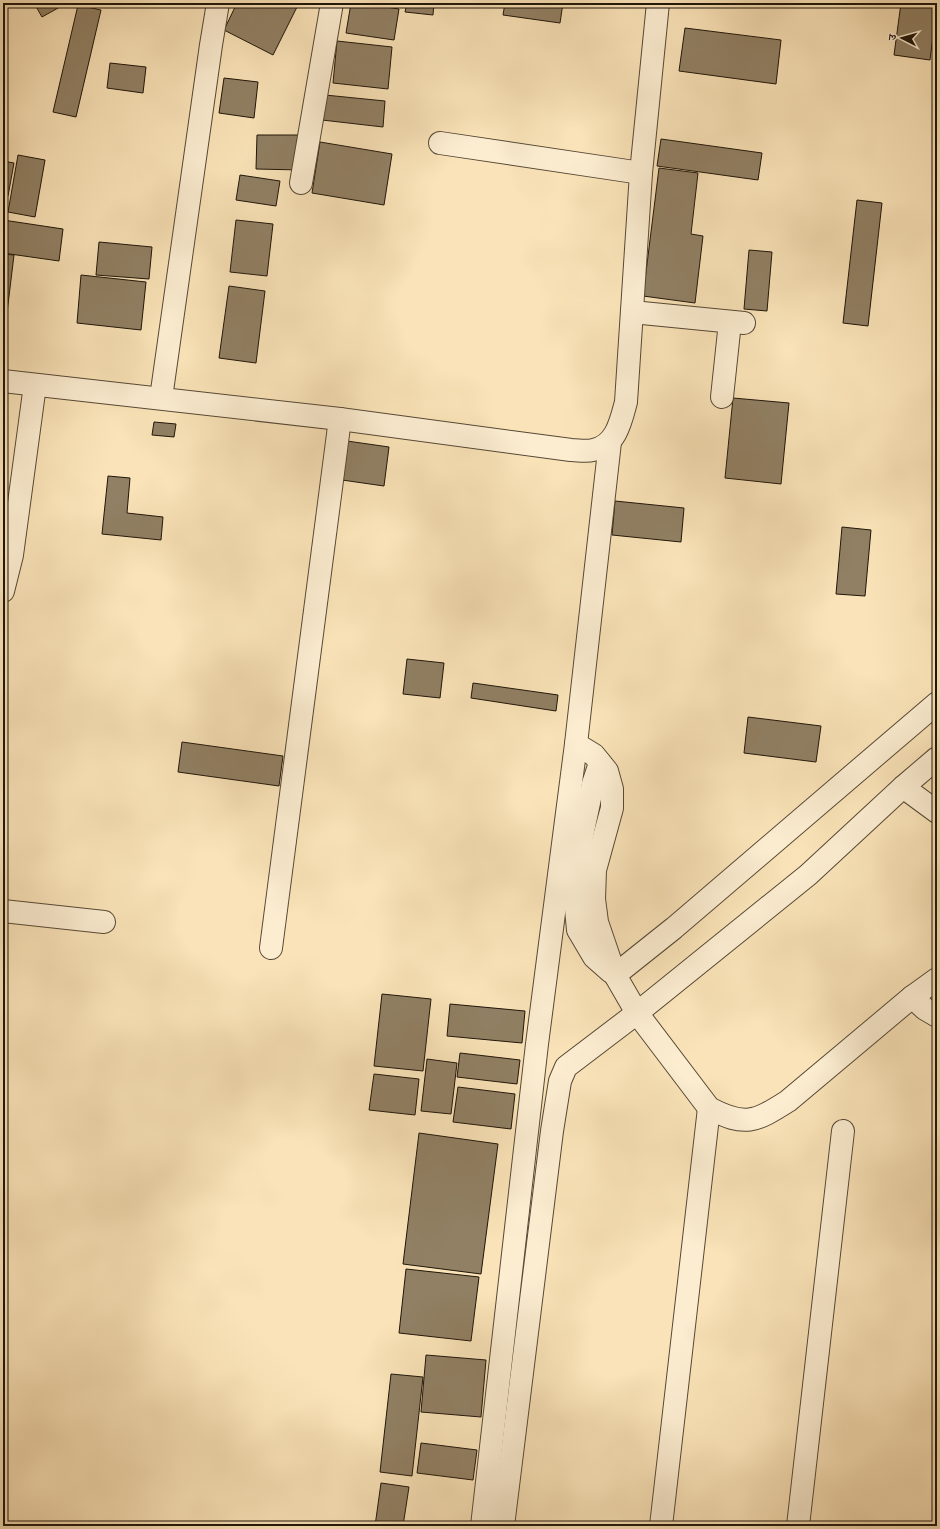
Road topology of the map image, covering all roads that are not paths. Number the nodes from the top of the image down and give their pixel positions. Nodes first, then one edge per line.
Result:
1 (218, 3) edge
2 (332, 3) edge
3 (658, 3) edge
4 (440, 143) dead end
5 (641, 173) junction
6 (301, 182) dead end
7 (632, 312) junction
8 (3, 381) edge
9 (34, 385) junction
10 (722, 397) dead end
11 (160, 398) junction
12 (340, 419) junction
13 (610, 442) junction
14 (3, 591) edge
15 (937, 703) edge
16 (576, 744) junction
17 (937, 758) edge
18 (903, 786) junction
19 (937, 812) edge
20 (3, 911) edge
21 (104, 922) dead end
22 (272, 948) dead end
23 (615, 975) junction
24 (937, 979) edge
25 (912, 997) junction
26 (637, 1013) junction
27 (937, 1016) edge
28 (709, 1108) junction
29 (843, 1132) dead end
30 (482, 1526) edge
31 (503, 1526) edge
32 (661, 1526) edge
33 (798, 1526) edge

1 - 11 street
2 - 6 street
3 - 5 street
4 - 5 street
5 - 7 street
7 - 10 street
7 - 13 street
8 - 9 street
9 - 11 street
9 - 14 street
11 - 12 street
12 - 13 street
12 - 22 street
13 - 16 street
15 - 23 street
16 - 23 street
16 - 30 street
17 - 18 street
18 - 19 street
18 - 26 street
20 - 21 street
23 - 26 street
24 - 25 street
25 - 27 street
25 - 28 street
26 - 28 street
26 - 31 street
28 - 32 street
29 - 33 street

